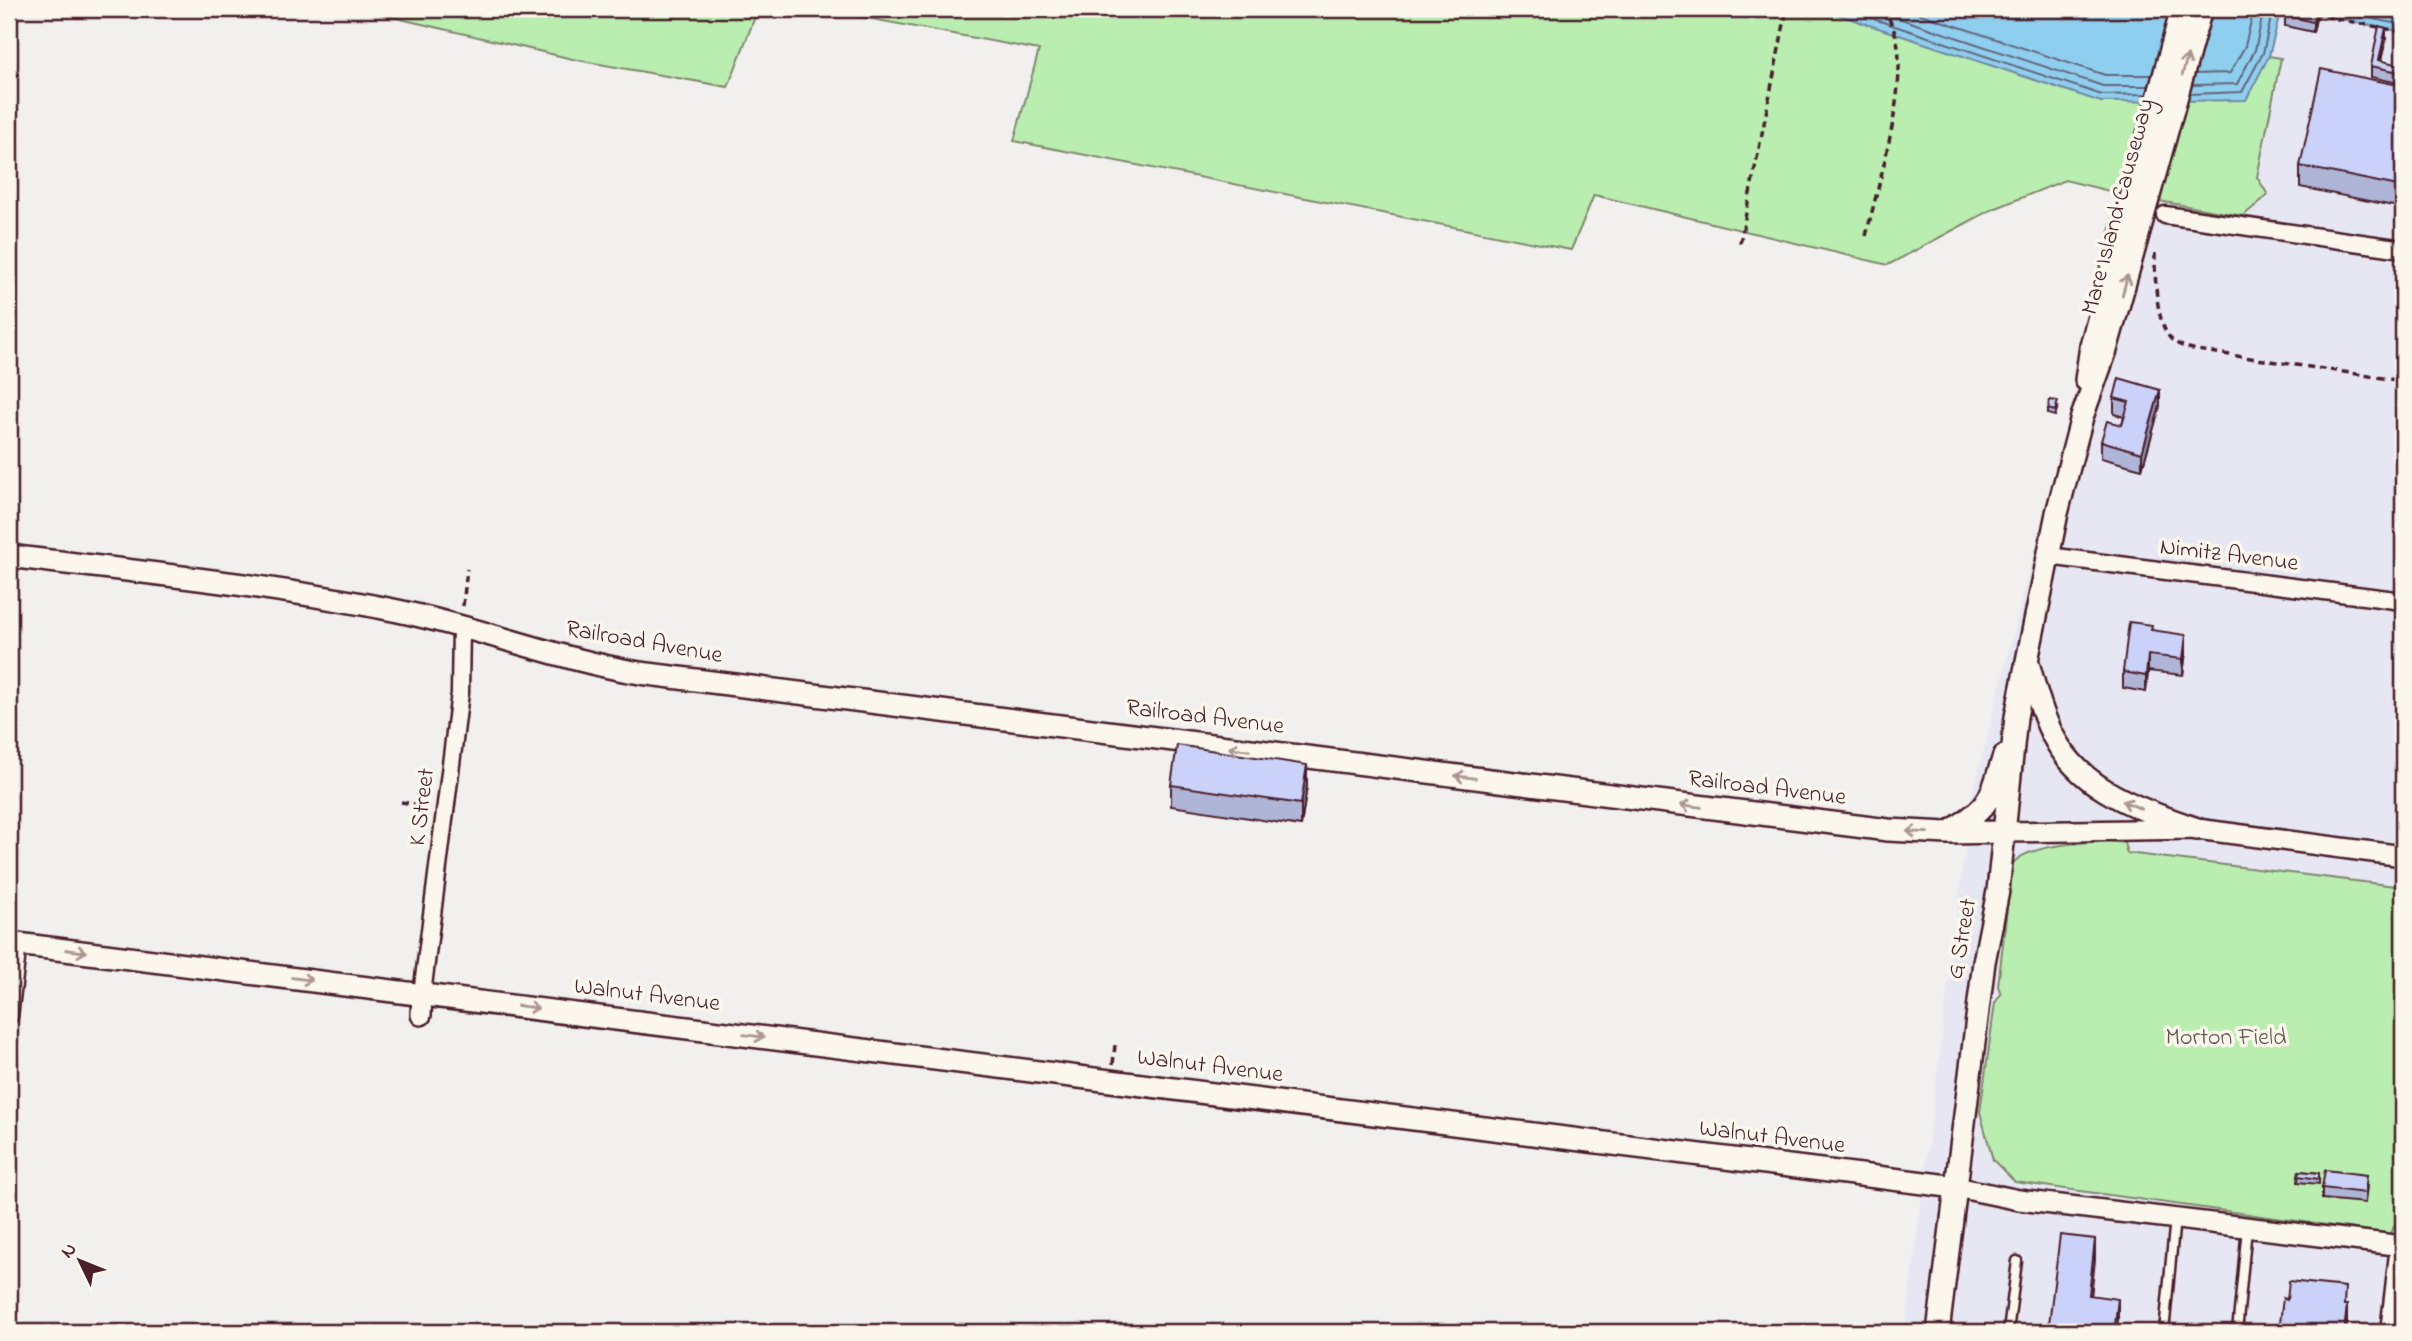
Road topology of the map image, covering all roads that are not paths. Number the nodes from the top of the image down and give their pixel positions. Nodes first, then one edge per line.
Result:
1 (2182, 9) edge
2 (2201, 9) edge
3 (2165, 215) dead end
4 (2403, 249) edge
5 (2099, 348) junction
6 (9, 556) edge
7 (2048, 556) junction
8 (2403, 601) edge
9 (461, 626) junction
10 (2027, 661) junction
11 (2016, 717) junction
12 (2197, 829) junction
13 (2005, 832) junction
14 (1948, 833) junction
15 (2403, 856) edge
16 (13, 943) edge
17 (422, 1005) junction
18 (9, 1016) edge
19 (1956, 1187) junction
20 (2175, 1218) junction
21 (2247, 1228) junction
22 (2401, 1246) edge
23 (2017, 1261) dead end
24 (1938, 1332) edge
25 (2008, 1332) edge
26 (2164, 1332) edge
27 (2237, 1332) edge
28 (2389, 1332) edge

1 - 5 main road, Mare Island Causeway
5 -> 2 main road, Mare Island Causeway
3 - 4 street
5 - 7 main road, Mare Island Causeway
6 - 9 main road, Railroad Avenue
7 - 8 street, Nimitz Avenue
7 - 10 main road, G Street
14 -> 9 main road, Railroad Avenue
9 - 17 street, K Street
10 - 11 main road, G Street
12 -> 10 main road
11 - 13 main road, G Street
11 - 14 main road
12 - 13 street, Railroad Avenue
12 - 15 street, Railroad Avenue
13 - 14 main road, Railroad Avenue
13 - 19 main road, G Street
16 -> 17 main road, Walnut Avenue
16 - 18 street
17 -> 19 main road, Walnut Avenue
19 - 20 street, Walnut Avenue
19 - 24 main road, G Street
20 - 21 street, Walnut Avenue
20 - 26 lane
21 - 22 street, Walnut Avenue
21 - 27 lane
22 - 28 street
23 - 25 lane

